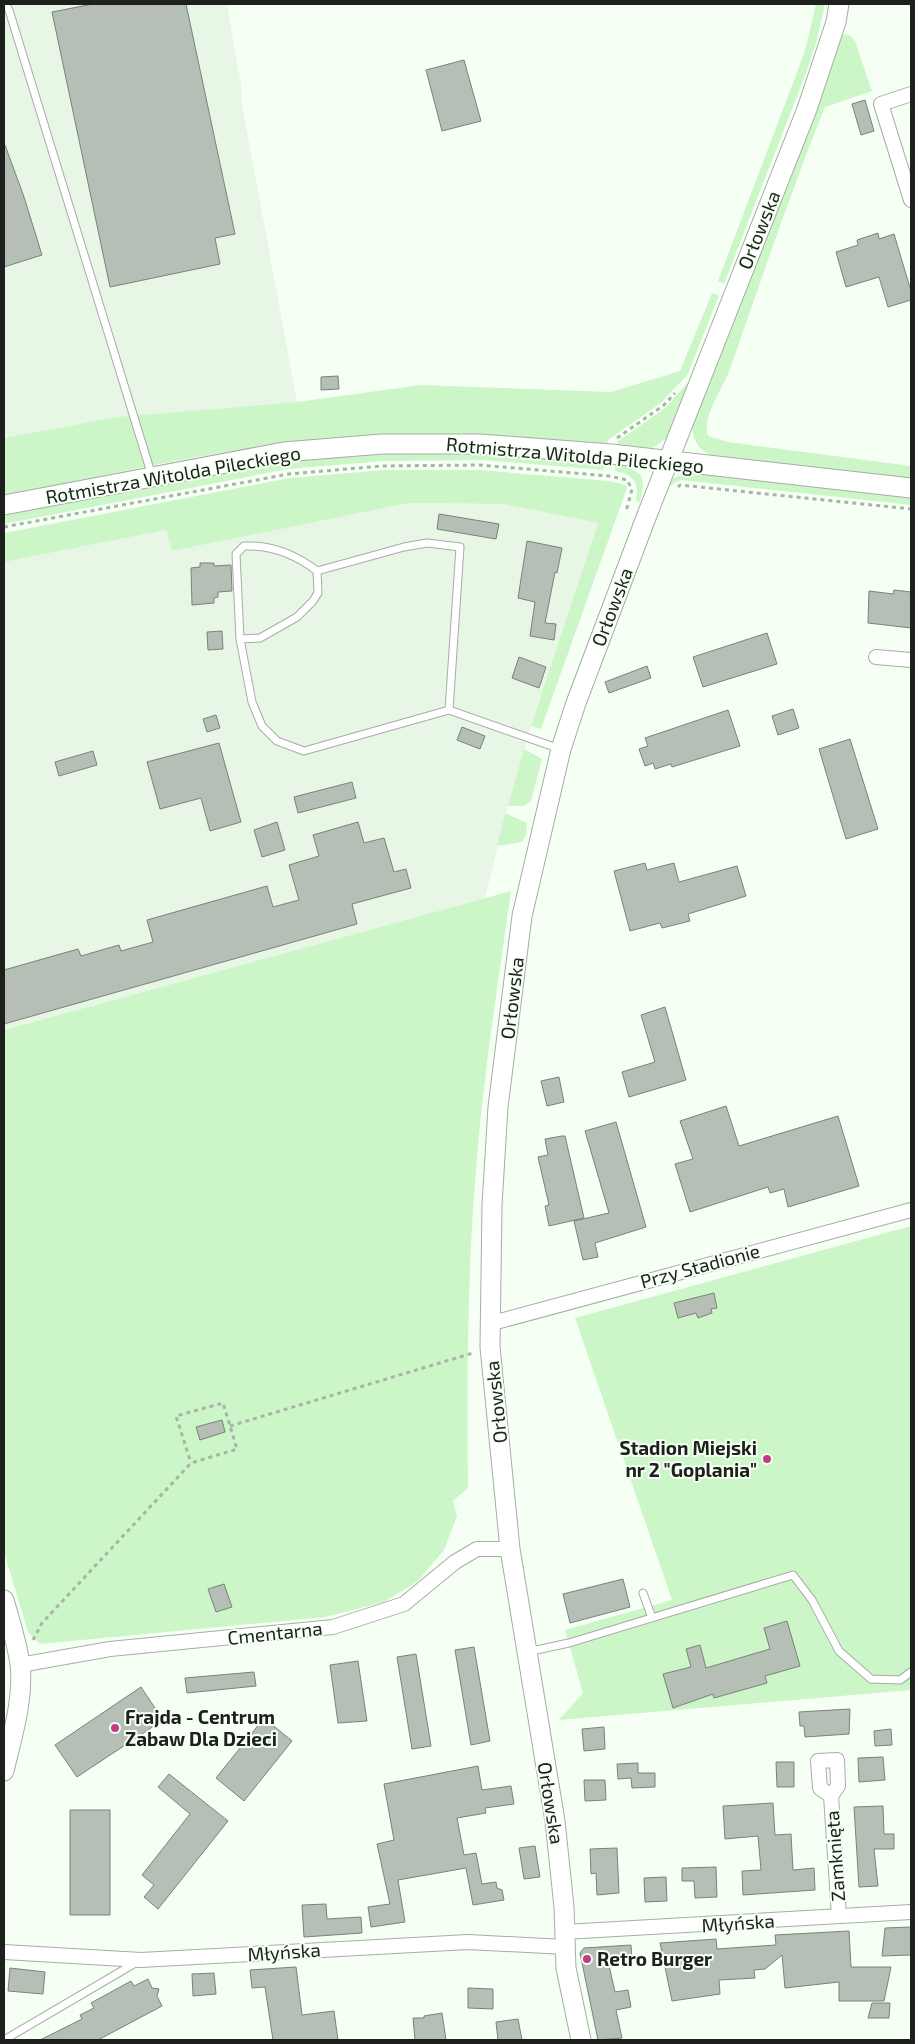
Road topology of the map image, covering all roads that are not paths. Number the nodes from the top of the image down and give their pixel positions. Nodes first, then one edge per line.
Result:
1 (5, 4) edge
2 (840, 4) edge
3 (911, 94) edge
4 (911, 200) edge
5 (668, 461) junction
6 (153, 477) junction
7 (911, 488) edge
8 (4, 505) edge
9 (317, 571) junction
10 (240, 639) junction
11 (876, 657) dead end
12 (911, 660) edge
13 (449, 710) junction
14 (561, 750) junction
15 (911, 1210) edge
16 (489, 1324) junction
17 (510, 1549) junction
18 (643, 1593) dead end
19 (4, 1600) edge
20 (652, 1618) junction
21 (527, 1652) junction
22 (20, 1665) junction
23 (911, 1672) edge
24 (4, 1771) edge
25 (830, 1796) dead end
26 (911, 1912) edge
27 (839, 1916) junction
28 (565, 1939) junction
29 (4, 1952) edge
30 (141, 1960) junction
31 (4, 2040) edge
32 (581, 2040) edge

1 - 6 lane
2 - 5 street, Orłowska
3 - 4 street
5 - 6 street, Rotmistrza Witolda Pileckiego
5 - 7 street, Rotmistrza Witolda Pileckiego
5 - 14 street, Orłowska
6 - 8 street, Rotmistrza Witolda Pileckiego
9 - 10 lane
9 - 10 lane
9 - 13 lane
10 - 13 lane
11 - 12 street
13 - 14 lane
14 - 16 street, Orłowska
15 - 16 street, Przy Stadionie
16 - 17 street, Orłowska
17 - 21 street, Orłowska
17 - 22 street, Cmentarna
18 - 20 lane
19 - 22 street
20 - 21 lane
20 - 23 lane
21 - 28 street, Orłowska
22 - 24 street
25 - 27 street, Zamknięta
26 - 27 street, Młyńska
27 - 28 street, Młyńska
28 - 30 street, Młyńska
28 - 32 street, Orłowska
29 - 30 street, Młyńska
30 - 31 lane

